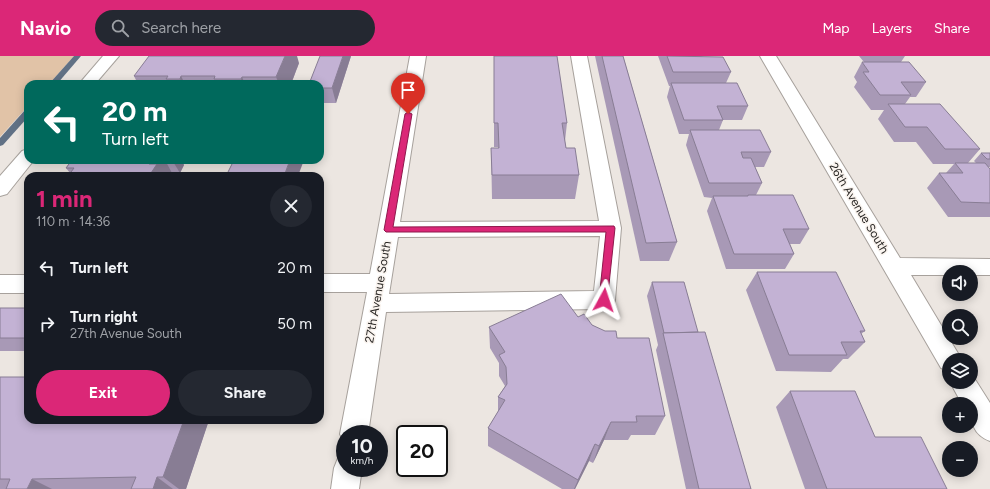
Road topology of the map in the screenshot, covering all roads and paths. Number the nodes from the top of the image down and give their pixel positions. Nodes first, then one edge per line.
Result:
1 (111, 56) edge
2 (418, 56) edge
3 (579, 56) edge
4 (768, 56) edge
5 (90, 80) edge
6 (24, 160) edge
7 (0, 189) edge
8 (611, 228) junction
9 (389, 230) junction
10 (894, 266) junction
11 (990, 266) edge
12 (0, 284) edge
13 (24, 284) edge
14 (324, 284) edge
15 (378, 293) junction
16 (946, 353) edge
17 (967, 389) edge
18 (356, 425) edge
19 (990, 428) edge
20 (347, 477) edge
21 (345, 489) edge

1 - 5 street
2 - 9 street, 27th Avenue South
3 - 8 street
4 - 10 street, 26th Avenue South
6 - 7 street
8 - 9 street
8 - 15 street
9 - 15 street, 27th Avenue South
10 - 11 street
10 - 16 street, 26th Avenue South
12 - 13 street
14 - 15 street
15 - 18 street, 27th Avenue South
17 - 19 street
20 - 21 street

